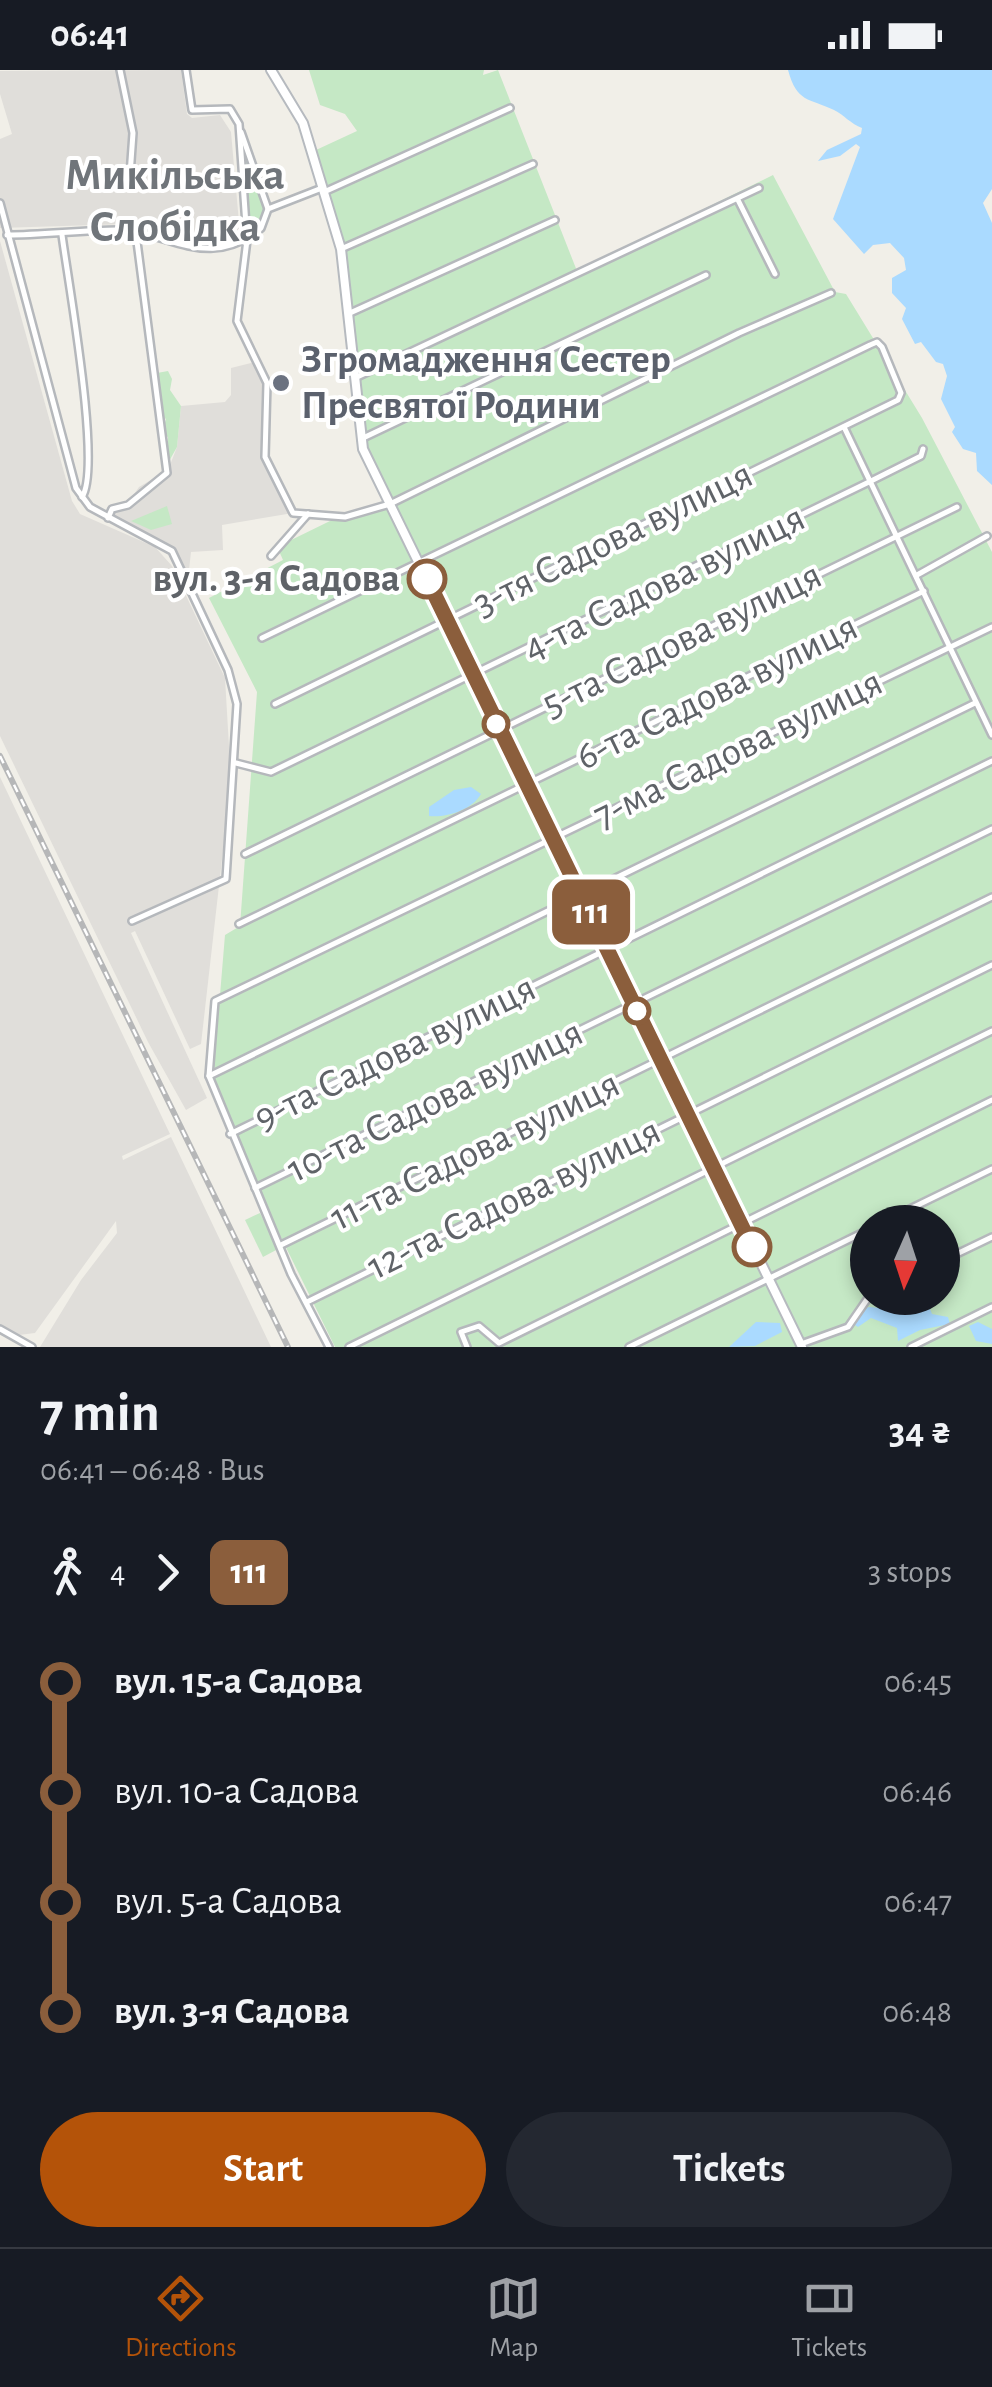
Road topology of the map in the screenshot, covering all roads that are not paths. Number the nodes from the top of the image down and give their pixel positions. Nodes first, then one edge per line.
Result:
1 (120, 70) edge
2 (186, 70) edge
3 (271, 70) edge
4 (510, 108) dead end
5 (239, 124) junction
6 (532, 164) dead end
7 (130, 175) dead end
8 (759, 188) dead end
9 (323, 190) junction
10 (738, 199) junction
11 (0, 203) edge
12 (268, 209) junction
13 (555, 220) dead end
14 (136, 233) junction
15 (7, 235) junction
16 (62, 235) junction
17 (247, 240) junction
18 (340, 249) junction
19 (774, 274) dead end
20 (706, 275) dead end
21 (831, 294) dead end
22 (350, 313) junction
23 (353, 378) junction
24 (844, 427) junction
25 (360, 440) junction
26 (923, 449) dead end
27 (871, 481) junction
28 (82, 498) junction
29 (390, 504) junction
30 (957, 507) dead end
31 (308, 514) junction
32 (108, 518) junction
33 (898, 536) junction
34 (986, 536) dead end
35 (271, 556) dead end
36 (420, 564) junction
37 (917, 575) junction
38 (924, 591) junction
39 (446, 620) junction
40 (992, 627) edge
41 (262, 638) dead end
42 (950, 646) junction
43 (473, 676) junction
44 (975, 702) junction
45 (275, 704) dead end
46 (499, 729) junction
47 (992, 735) edge
48 (992, 761) edge
49 (235, 762) junction
50 (526, 786) junction
51 (992, 829) edge
52 (552, 840) junction
53 (246, 854) dead end
54 (581, 893) junction
55 (992, 897) edge
56 (132, 921) dead end
57 (239, 924) dead end
58 (608, 948) junction
59 (992, 965) edge
60 (634, 1005) junction
61 (992, 1032) edge
62 (661, 1060) junction
63 (209, 1076) junction
64 (992, 1100) edge
65 (687, 1114) junction
66 (230, 1134) junction
67 (992, 1169) edge
68 (714, 1170) junction
69 (256, 1188) junction
70 (918, 1205) edge
71 (741, 1224) junction
72 (992, 1237) edge
73 (850, 1239) edge
74 (281, 1245) junction
75 (960, 1253) edge
76 (768, 1279) junction
77 (307, 1302) junction
78 (992, 1307) edge
79 (856, 1315) edge
80 (0, 1329) edge
81 (802, 1345) edge
82 (32, 1347) edge
83 (328, 1347) edge
84 (350, 1347) edge
85 (467, 1347) edge
86 (629, 1347) edge
87 (911, 1347) edge

1 - 7 street
2 - 5 street
3 - 9 main road
4 - 9 street
5 - 12 street
5 - 17 street
6 - 18 street
8 - 10 street
9 - 12 street
9 - 18 main road
10 - 19 street
10 - 23 street
11 - 15 street
12 - 17 street
13 - 22 street
14 - 16 street
14 - 17 street
14 - 32 street
15 - 16 street
15 - 28 street
16 - 28 street
17 - 31 street
18 - 22 main road
20 - 25 street
21 - 29 street
22 - 23 main road
23 - 25 main road
24 - 27 street
24 - 36 street, 3-тя Садова вулиця
24 - 39 street, 3-тя Садова вулиця
25 - 29 main road
26 - 27 street, 4-та Садова вулиця
27 - 33 street
27 - 43 street, 4-та Садова вулиця
28 - 32 street
29 - 31 street
29 - 36 main road
30 - 33 street, 5-та Садова вулиця
31 - 35 street
32 - 49 street
33 - 37 street
33 - 46 street, 5-та Садова вулиця
34 - 37 street
36 - 39 main road
36 - 41 street
37 - 38 street
38 - 42 street
38 - 50 street, 6-та Садова вулиця
39 - 43 main road
39 - 45 street, 3-тя Садова вулиця
40 - 42 street, 7-ма Садова вулиця
42 - 44 street
42 - 52 street, 7-ма Садова вулиця
43 - 46 main road
43 - 49 street, 4-та Садова вулиця
44 - 47 street
44 - 54 street
46 - 50 main road
46 - 53 street, 5-та Садова вулиця
48 - 58 street, 9-та Садова вулиця
49 - 56 street
50 - 52 main road
50 - 57 street, 6-та Садова вулиця
51 - 60 street, 10-та Садова вулиця
52 - 54 main road
52 - 63 street, 7-ма Садова вулиця
54 - 58 main road
54 - 63 street
55 - 62 street, 11-та Садова вулиця
58 - 60 main road
58 - 66 street, 9-та Садова вулиця
59 - 65 street, 12-та Садова вулиця
60 - 62 main road
60 - 69 street, 10-та Садова вулиця
61 - 68 street
62 - 65 main road
62 - 74 street, 11-та Садова вулиця
63 - 66 street
64 - 71 street
65 - 68 main road
65 - 77 street, 12-та Садова вулиця
66 - 69 street
67 - 70 street
68 - 71 main road
68 - 84 street
69 - 74 street
71 - 76 main road
71 - 85 street
72 - 75 street
73 - 76 street
74 - 77 street
76 - 81 main road
76 - 86 street
77 - 83 street
78 - 87 street
79 - 81 street
80 - 82 street

